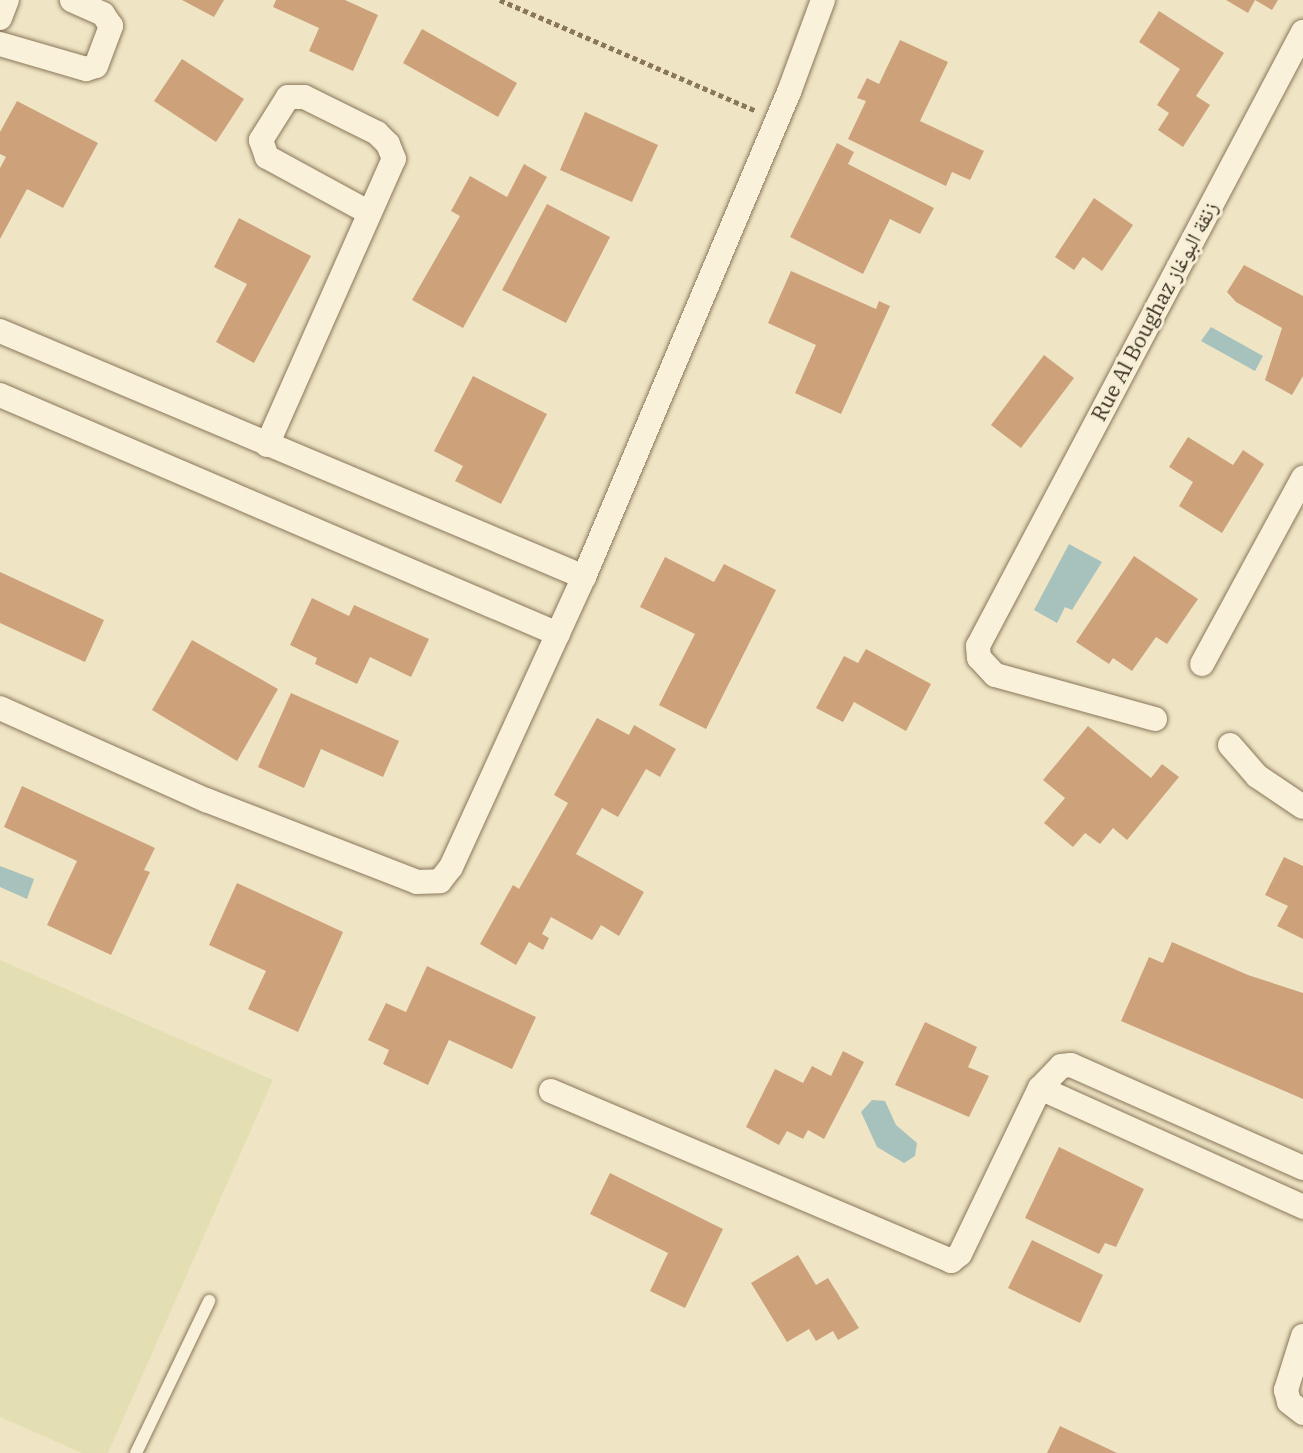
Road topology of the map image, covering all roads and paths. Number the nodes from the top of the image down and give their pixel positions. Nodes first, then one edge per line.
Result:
1 (8, 0) edge
2 (72, 0) edge
3 (500, 0) edge
4 (823, 0) edge
5 (0, 18) edge
6 (1303, 32) edge
7 (0, 44) edge
8 (777, 120) junction
9 (368, 212) junction
10 (0, 331) edge
11 (0, 395) edge
12 (267, 445) junction
13 (1303, 478) edge
14 (584, 577) junction
15 (558, 634) junction
16 (1202, 664) dead end
17 (0, 708) edge
18 (1155, 719) dead end
19 (1230, 744) dead end
20 (1303, 807) edge
21 (1040, 1088) junction
22 (551, 1091) dead end
23 (1303, 1168) edge
24 (1303, 1207) edge
25 (209, 1301) dead end
26 (1303, 1335) edge
27 (1296, 1407) edge
28 (136, 1453) edge

1 - 5 street
2 - 7 street
3 - 8 path
4 - 8 street
6 - 18 street, Rue Al Boughaz زنقة البوغاز
8 - 14 street
9 - 9 street
9 - 12 street
10 - 12 street
11 - 15 street
12 - 14 street
13 - 16 street
14 - 15 street
15 - 17 street
19 - 20 street
21 - 22 street
21 - 23 street
21 - 24 street
25 - 28 lane
26 - 27 street

